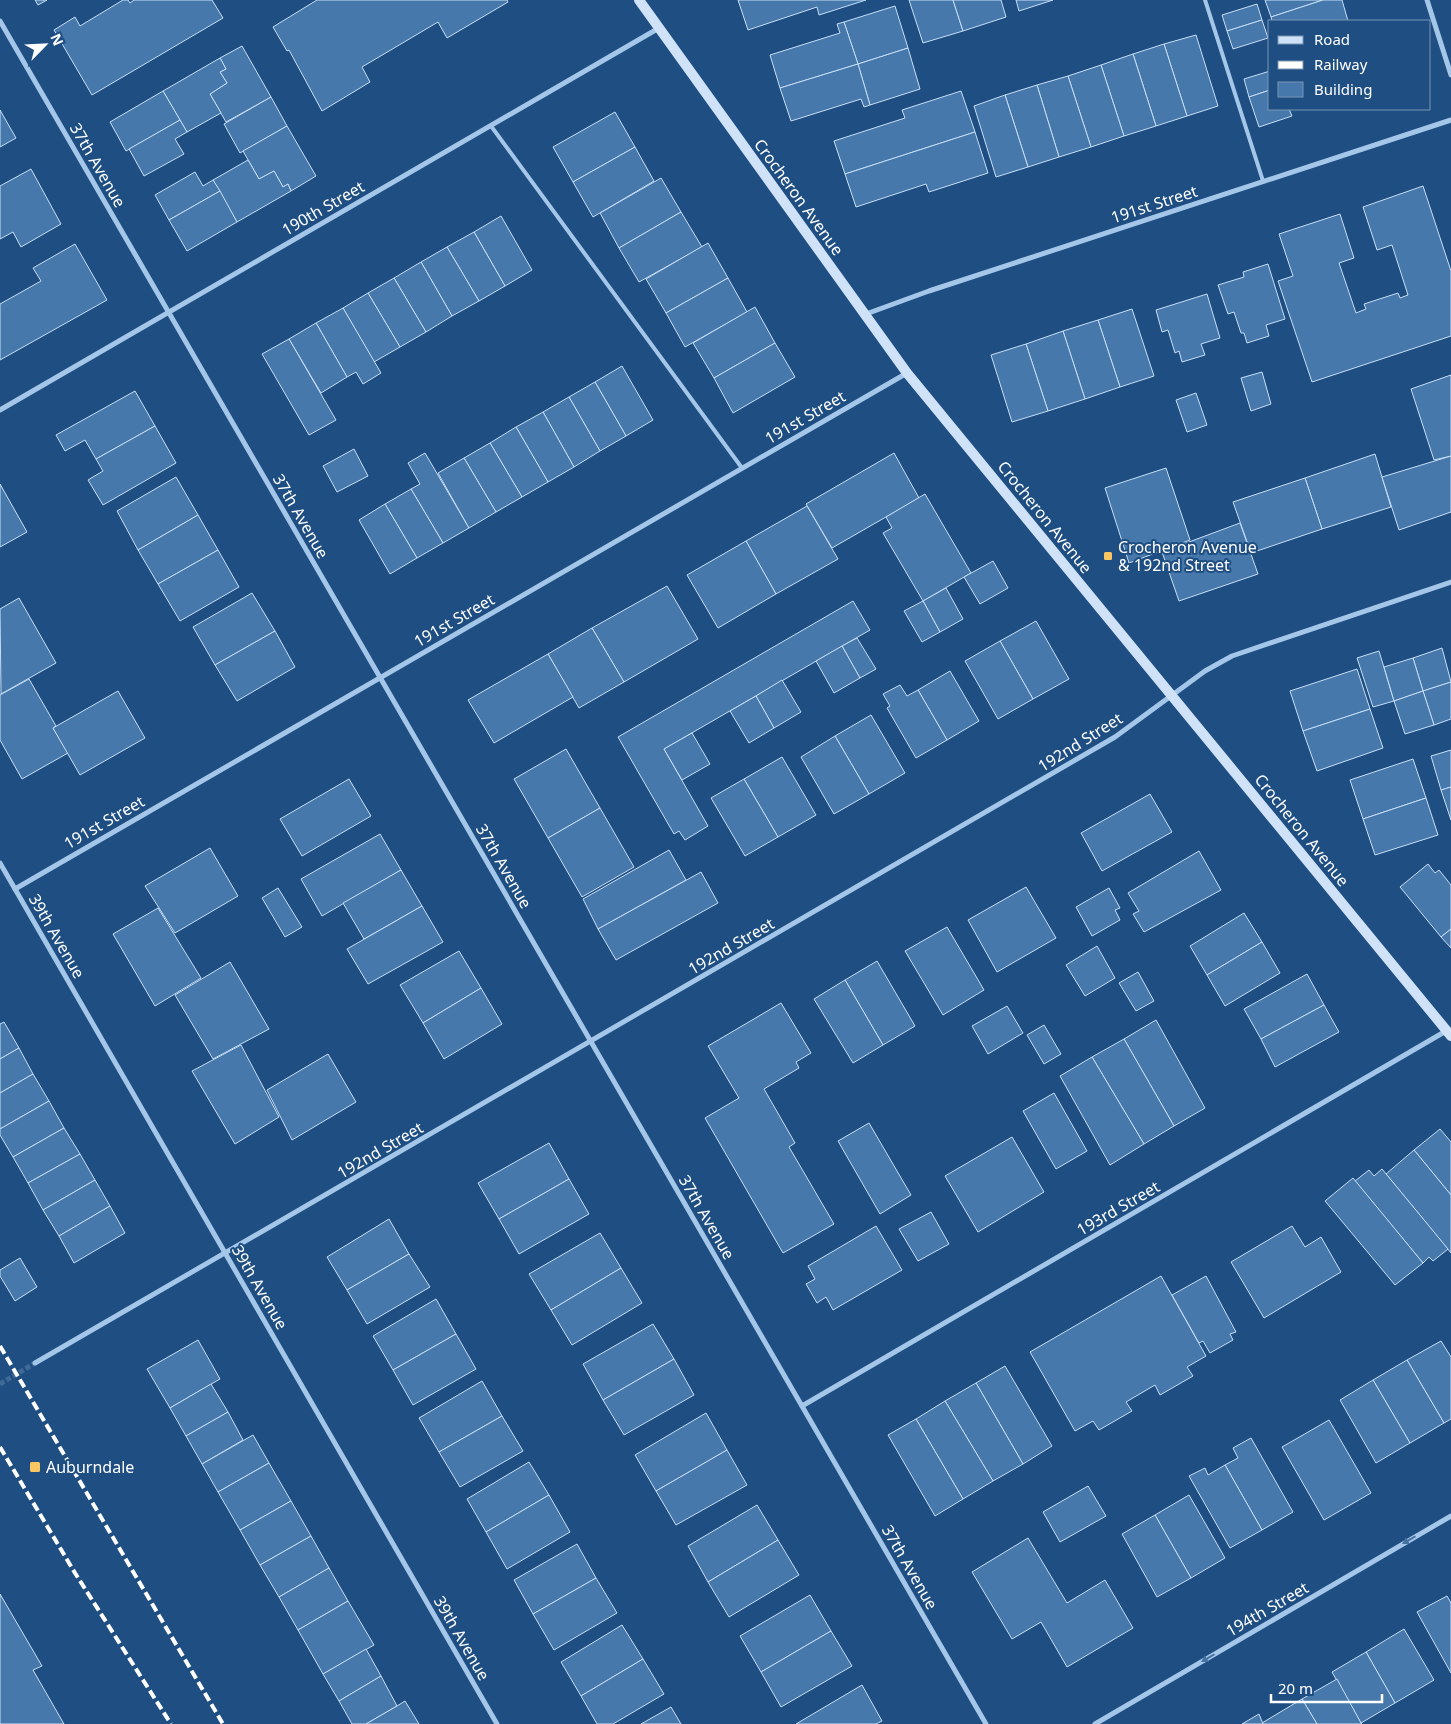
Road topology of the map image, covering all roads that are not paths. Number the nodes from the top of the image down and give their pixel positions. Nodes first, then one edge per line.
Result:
1 (639, 0) edge
2 (1205, 0) edge
3 (1427, 0) edge
4 (0, 21) edge
5 (659, 28) junction
6 (1451, 75) edge
7 (1451, 120) edge
8 (491, 126) junction
9 (1263, 182) junction
10 (168, 312) junction
11 (865, 315) junction
12 (907, 373) junction
13 (0, 410) edge
14 (742, 468) junction
15 (1451, 582) edge
16 (380, 677) junction
17 (1172, 695) junction
18 (0, 863) edge
19 (15, 889) junction
20 (1449, 1034) edge
21 (591, 1042) junction
22 (226, 1253) junction
23 (35, 1363) tunnel mouth
24 (802, 1406) junction
25 (1451, 1516) edge
26 (497, 1724) edge
27 (986, 1724) edge
28 (1095, 1724) edge

1 - 5 street, Crocheron Avenue
2 - 9 lane
3 - 6 street
4 - 10 street, 37th Avenue
5 - 8 street, 190th Street
5 - 11 street, Crocheron Avenue
7 - 9 street, 191st Street
8 - 10 street, 190th Street
8 - 14 lane
9 - 11 street, 191st Street
10 - 13 street, 190th Street
10 - 16 street, 37th Avenue
11 - 12 street, Crocheron Avenue
12 - 14 street, 191st Street
12 - 17 street, Crocheron Avenue
14 - 16 street, 191st Street
15 - 17 street, 192nd Street
16 - 19 street, 191st Street
16 - 21 street, 37th Avenue
17 - 20 street, Crocheron Avenue
17 - 21 street, 192nd Street
18 - 19 street, 39th Avenue
19 - 22 street, 39th Avenue
20 - 24 street, 193rd Street
21 - 22 street, 192nd Street
21 - 24 street, 37th Avenue
22 - 23 street, 192nd Street
22 - 26 street, 39th Avenue
24 - 27 street, 37th Avenue
25 -> 28 street, 194th Street

